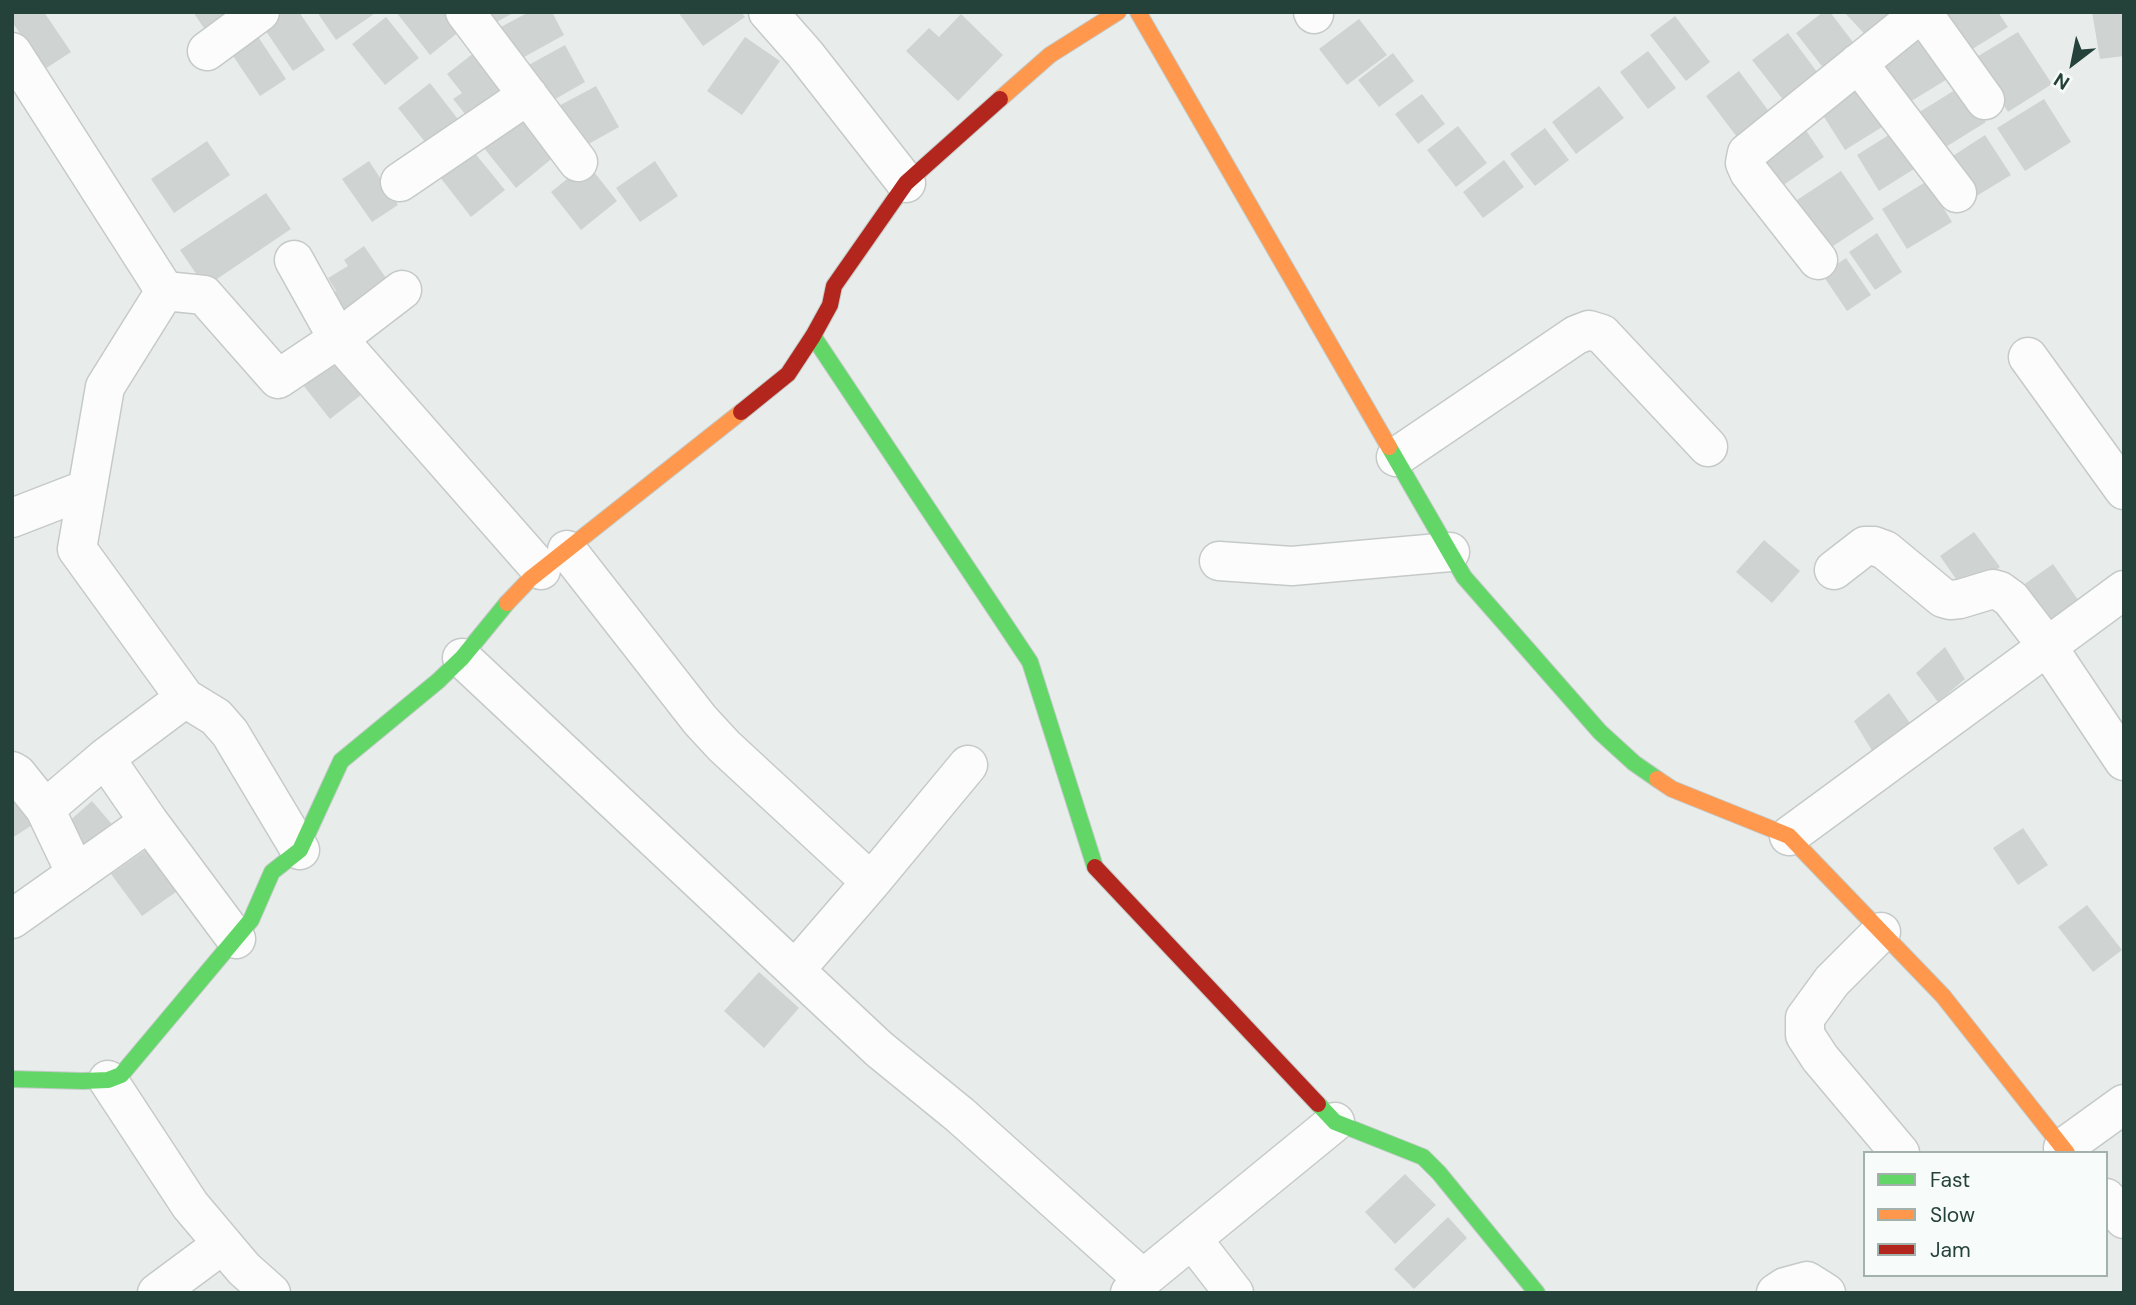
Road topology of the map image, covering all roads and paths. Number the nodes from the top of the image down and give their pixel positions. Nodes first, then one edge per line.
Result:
1 (260, 12) edge
2 (465, 12) edge
3 (768, 12) edge
4 (1118, 12) edge
5 (1138, 12) edge
6 (1922, 12) edge
7 (207, 51) dead end
8 (12, 52) edge
9 (1858, 64) junction
10 (528, 96) junction
11 (1985, 100) dead end
12 (578, 162) dead end
13 (400, 182) dead end
14 (906, 183) junction
15 (1956, 193) dead end
16 (295, 260) dead end
17 (1818, 260) dead end
18 (402, 290) dead end
19 (165, 291) junction
20 (813, 336) junction
21 (338, 339) junction
22 (2028, 357) dead end
23 (1708, 447) dead end
24 (1396, 457) junction
25 (87, 489) junction
26 (2124, 490) edge
27 (12, 518) edge
28 (1450, 552) junction
29 (554, 560) junction
30 (1219, 561) dead end
31 (1834, 570) dead end
32 (2124, 590) edge
33 (2047, 646) junction
34 (462, 658) junction
35 (185, 698) junction
36 (105, 758) junction
37 (2124, 761) edge
38 (968, 765) dead end
39 (12, 771) edge
40 (45, 810) junction
41 (149, 822) junction
42 (1788, 836) junction
43 (300, 850) junction
44 (76, 874) junction
45 (872, 882) junction
46 (12, 919) edge
47 (1881, 932) junction
48 (236, 939) junction
49 (795, 970) junction
50 (13, 1076) edge
51 (108, 1080) junction
52 (2124, 1104) edge
53 (1335, 1122) junction
54 (2065, 1150) edge
55 (1898, 1151) edge
56 (2108, 1200) edge
57 (2124, 1219) edge
58 (1192, 1239) junction
59 (223, 1244) junction
60 (1136, 1286) edge
61 (157, 1293) edge
62 (271, 1293) edge
63 (1234, 1293) edge
64 (1537, 1293) edge
65 (1776, 1293) edge
66 (1825, 1293) edge

1 - 7 street
2 - 10 street
3 - 14 street
4 - 14 street
5 - 24 street
6 - 9 street
6 - 11 street
8 - 19 street
9 - 15 street
9 - 17 street
10 - 12 street
10 - 13 street
14 - 20 street
16 - 21 street
18 - 21 street
19 - 21 street
19 - 25 street
20 - 29 street
20 - 53 street
21 - 29 street
22 - 26 street
23 - 24 street
24 - 28 street
25 - 27 street
25 - 35 street
28 - 30 street
28 - 42 street
29 - 34 street
29 - 45 street
31 - 33 street
32 - 33 street
33 - 37 street
33 - 42 street
34 - 43 street
34 - 49 street
35 - 36 street
35 - 43 street
36 - 40 street
36 - 41 street
38 - 45 street
39 - 40 street
40 - 44 street
41 - 44 street
41 - 48 street
42 - 47 street
43 - 48 street
44 - 46 street
45 - 49 street
47 - 54 street
47 - 55 street
48 - 51 street
49 - 60 street
50 - 51 street
51 - 59 street
52 - 54 street
53 - 58 street
53 - 64 street
56 - 57 street
58 - 60 street
58 - 63 street
59 - 61 street
59 - 62 street
65 - 66 street

